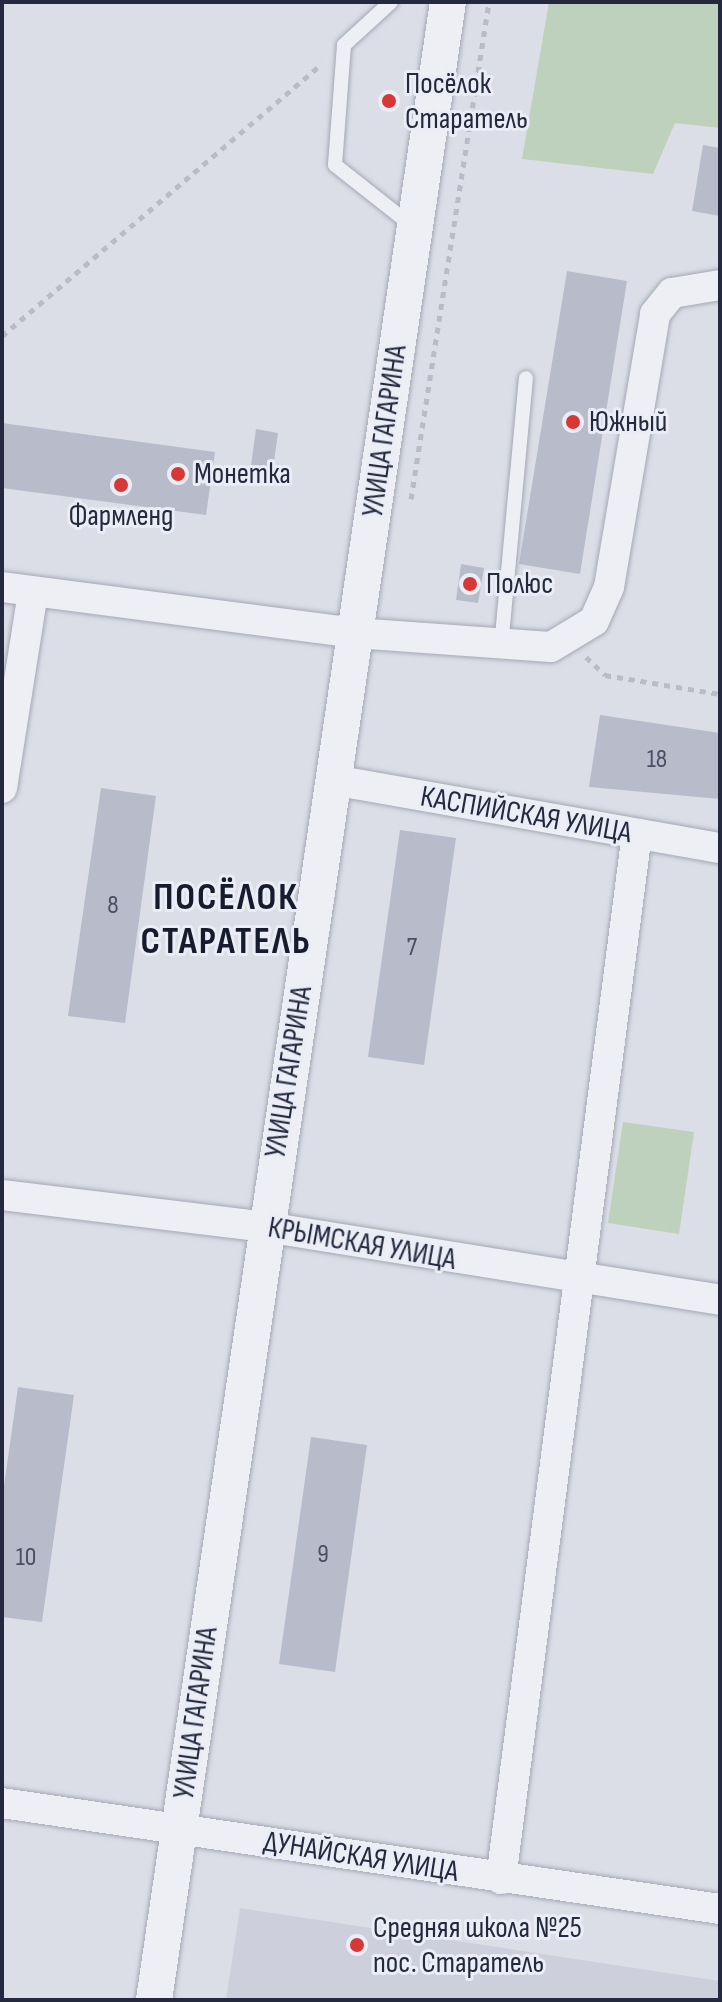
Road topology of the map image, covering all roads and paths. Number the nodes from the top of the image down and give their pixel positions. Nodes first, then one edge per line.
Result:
1 (391, 2) edge
2 (448, 2) edge
3 (344, 45) junction
4 (414, 227) junction
5 (720, 285) edge
6 (2, 336) edge
7 (526, 378) dead end
8 (2, 587) edge
9 (33, 592) junction
10 (355, 633) junction
11 (575, 636) junction
12 (501, 647) junction
13 (720, 694) edge
14 (333, 780) junction
15 (2, 788) edge
16 (637, 834) junction
17 (720, 848) edge
18 (2, 1195) edge
19 (266, 1227) junction
20 (583, 1281) junction
21 (720, 1300) edge
22 (2, 1803) edge
23 (180, 1827) junction
24 (501, 1879) junction
25 (720, 1909) edge
26 (154, 2000) edge

1 - 3 lane
2 - 4 street, УЛИЦА ГАГАРИНА
3 - 4 lane
3 - 6 path
4 - 10 street, УЛИЦА ГАГАРИНА
5 - 11 street
7 - 12 lane
8 - 9 street
9 - 10 street
9 - 15 street
10 - 12 street
10 - 14 street, УЛИЦА ГАГАРИНА
11 - 12 street
11 - 13 path
14 - 16 street, КАСПИЙСКАЯ УЛИЦА
14 - 19 street, УЛИЦА ГАГАРИНА
16 - 17 street, КАСПИЙСКАЯ УЛИЦА
16 - 20 street
18 - 19 street, КРЫМСКАЯ УЛИЦА
19 - 20 street, КРЫМСКАЯ УЛИЦА
19 - 23 street, УЛИЦА ГАГАРИНА
20 - 21 street, КРЫМСКАЯ УЛИЦА
20 - 24 street
22 - 23 street, ДУНАЙСКАЯ УЛИЦА
23 - 24 street, ДУНАЙСКАЯ УЛИЦА
23 - 26 street, УЛИЦА ГАГАРИНА
24 - 25 street, ДУНАЙСКАЯ УЛИЦА

